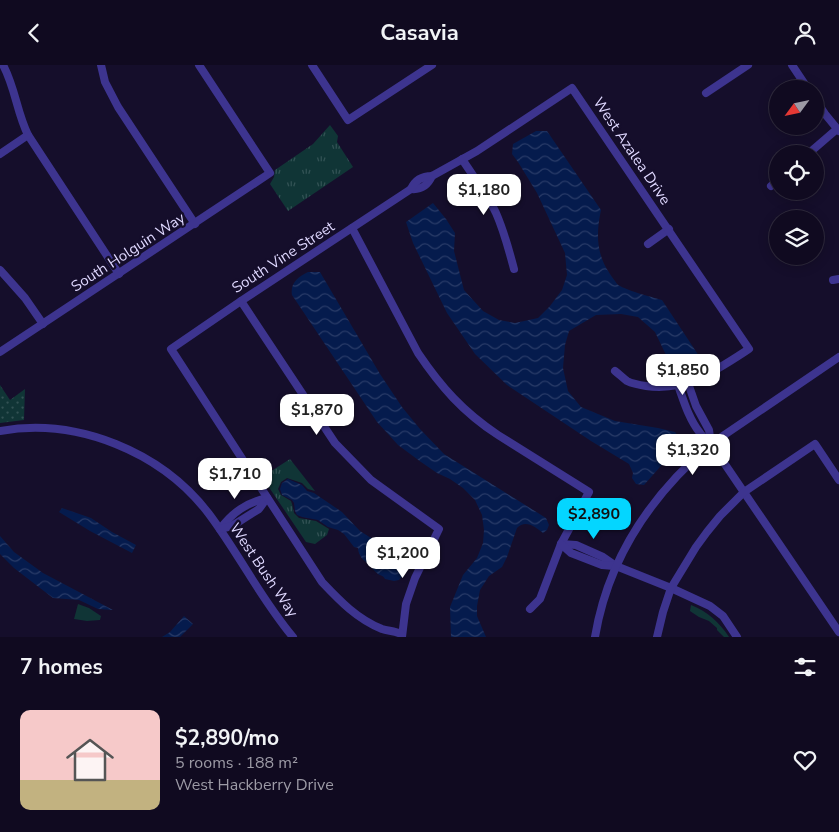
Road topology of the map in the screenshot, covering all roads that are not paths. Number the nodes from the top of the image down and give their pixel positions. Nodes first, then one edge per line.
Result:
1 (3, 65) edge
2 (101, 65) edge
3 (199, 65) edge
4 (312, 65) edge
5 (748, 65) edge
6 (792, 65) edge
7 (429, 66) edge
8 (802, 80) edge
9 (572, 88) joint
10 (706, 93) dead end
11 (824, 111) edge
12 (838, 130) edge
13 (28, 135) junction
14 (819, 145) edge
15 (0, 154) edge
16 (462, 159) junction
17 (195, 223) junction
18 (352, 228) junction
19 (669, 229) junction
20 (648, 244) dead end
21 (514, 269) dead end
22 (0, 270) edge
23 (119, 274) junction
24 (241, 301) junction
25 (43, 324) junction
26 (0, 352) edge
27 (839, 357) edge
28 (615, 371) dead end
29 (688, 383) junction
30 (678, 385) junction
31 (701, 416) junction
32 (692, 420) junction
33 (0, 431) edge
34 (711, 444) junction
35 (839, 480) edge
36 (744, 492) junction
37 (267, 498) junction
38 (220, 529) junction
39 (561, 544) junction
40 (616, 566) junction
41 (670, 588) junction
42 (530, 609) dead end
43 (839, 633) edge
44 (401, 635) edge
45 (293, 637) edge
46 (595, 637) edge
47 (657, 637) edge
48 (737, 637) edge

1 - 13 street
2 - 17 street
3 - 17 street, South Holguin Way
4 - 7 street
5 - 10 street
6 - 8 street
9 - 16 street, South Vine Street
9 - 19 street, West Azalea Drive
11 - 12 street
12 - 14 street
13 - 15 street
13 - 23 street
16 - 18 street, South Vine Street
16 - 21 street
17 - 23 street, South Holguin Way
18 - 24 street, South Vine Street
18 - 39 street
19 - 20 street
19 - 29 street, West Azalea Drive
22 - 25 street
23 - 25 street, South Holguin Way
24 - 37 street, South Vine Street
24 - 44 street
25 - 26 street, South Holguin Way
27 - 34 street
28 - 30 street
29 - 30 street
29 - 31 street
30 - 32 street
31 - 32 street
31 - 34 street
32 - 34 street
33 - 38 street, West Bush Way
34 - 36 street
34 - 40 street
35 - 36 street
36 - 41 street
36 - 43 street
37 - 38 street
37 - 44 street
38 - 45 street, West Bush Way
39 - 40 street
39 - 42 street
40 - 41 street
40 - 46 street
41 - 47 street
41 - 48 street

